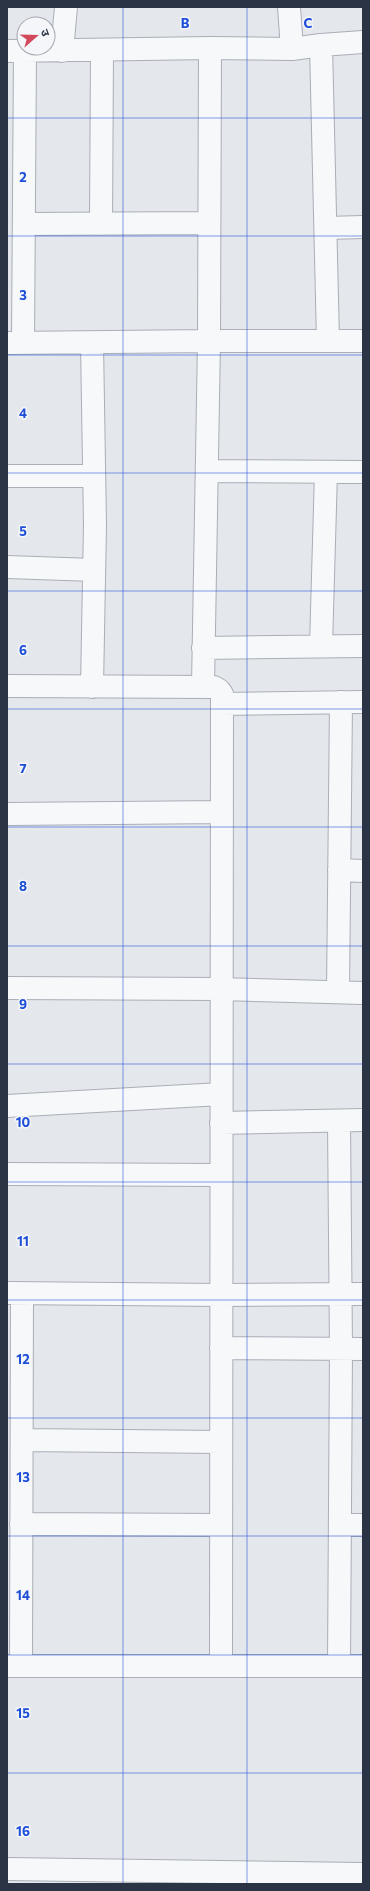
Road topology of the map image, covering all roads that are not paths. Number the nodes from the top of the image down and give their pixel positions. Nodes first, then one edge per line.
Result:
1 (66, 7) edge
2 (289, 7) edge
3 (363, 42) edge
4 (321, 45) junction
5 (210, 48) junction
6 (292, 49) junction
7 (102, 50) junction
8 (56, 51) edge
9 (62, 51) junction
10 (16, 56) edge
11 (209, 223) junction
12 (24, 224) junction
13 (101, 224) junction
14 (363, 226) edge
15 (326, 228) junction
16 (209, 341) junction
17 (328, 341) junction
18 (363, 341) edge
19 (15, 343) edge
20 (92, 343) junction
21 (206, 471) junction
22 (326, 472) junction
23 (363, 472) edge
24 (7, 476) edge
25 (94, 476) junction
26 (7, 567) edge
27 (94, 570) junction
28 (321, 646) junction
29 (363, 646) edge
30 (204, 648) junction
31 (7, 686) edge
32 (92, 687) junction
33 (203, 687) junction
34 (341, 702) junction
35 (363, 702) edge
36 (222, 704) junction
37 (222, 812) junction
38 (7, 814) edge
39 (339, 870) junction
40 (363, 870) edge
41 (7, 988) edge
42 (221, 988) junction
43 (338, 992) junction
44 (363, 993) edge
45 (221, 1094) junction
46 (7, 1106) edge
47 (363, 1120) edge
48 (339, 1121) junction
49 (221, 1123) junction
50 (7, 1174) edge
51 (221, 1175) junction
52 (15, 1293) edge
53 (341, 1294) junction
54 (363, 1294) edge
55 (221, 1295) junction
56 (221, 1348) junction
57 (341, 1349) junction
58 (363, 1349) edge
59 (22, 1440) junction
60 (221, 1442) junction
61 (21, 1524) junction
62 (221, 1525) junction
63 (340, 1525) junction
64 (363, 1525) edge
65 (14, 1666) edge
66 (221, 1666) junction
67 (339, 1666) junction
68 (363, 1666) edge
69 (7, 1869) edge
70 (363, 1874) edge
71 (157, 1878) edge

1 - 9 street
2 - 6 street
3 - 4 street
4 - 6 street
4 - 15 street
5 - 6 street
5 - 7 street
5 - 11 street
7 - 9 street
7 - 13 street
8 - 9 street
10 - 12 street
11 - 13 street
11 - 16 street
12 - 13 street
12 - 19 street
14 - 15 street
15 - 17 street
16 - 17 street
16 - 20 street
16 - 21 street
17 - 18 street
19 - 20 street
20 - 25 street
21 - 22 street
21 - 30 street
22 - 23 street
22 - 28 street
24 - 25 street
25 - 27 street
26 - 27 street
27 - 32 street
28 - 29 street
28 - 30 street
30 - 33 street
31 - 32 street
32 - 33 street
33 - 36 street
34 - 35 street
34 - 36 street
34 - 39 street
36 - 37 street
37 - 38 street
37 - 42 street
39 - 40 street
39 - 43 street
41 - 42 street
42 - 43 street
42 - 45 street
43 - 44 street
45 - 46 street
45 - 49 street
47 - 48 street
48 - 49 street
48 - 53 street
49 - 51 street
50 - 51 street
51 - 55 street
52 - 55 street
52 - 59 street
53 - 54 street
53 - 55 street
53 - 57 street
55 - 56 street
56 - 57 street
56 - 60 street
57 - 58 street
57 - 63 street
59 - 60 street
59 - 61 street
60 - 62 street
61 - 62 street
61 - 65 street
62 - 66 street
63 - 64 street
63 - 67 street
65 - 66 street
66 - 67 street
67 - 68 street
69 - 71 street
70 - 71 street

